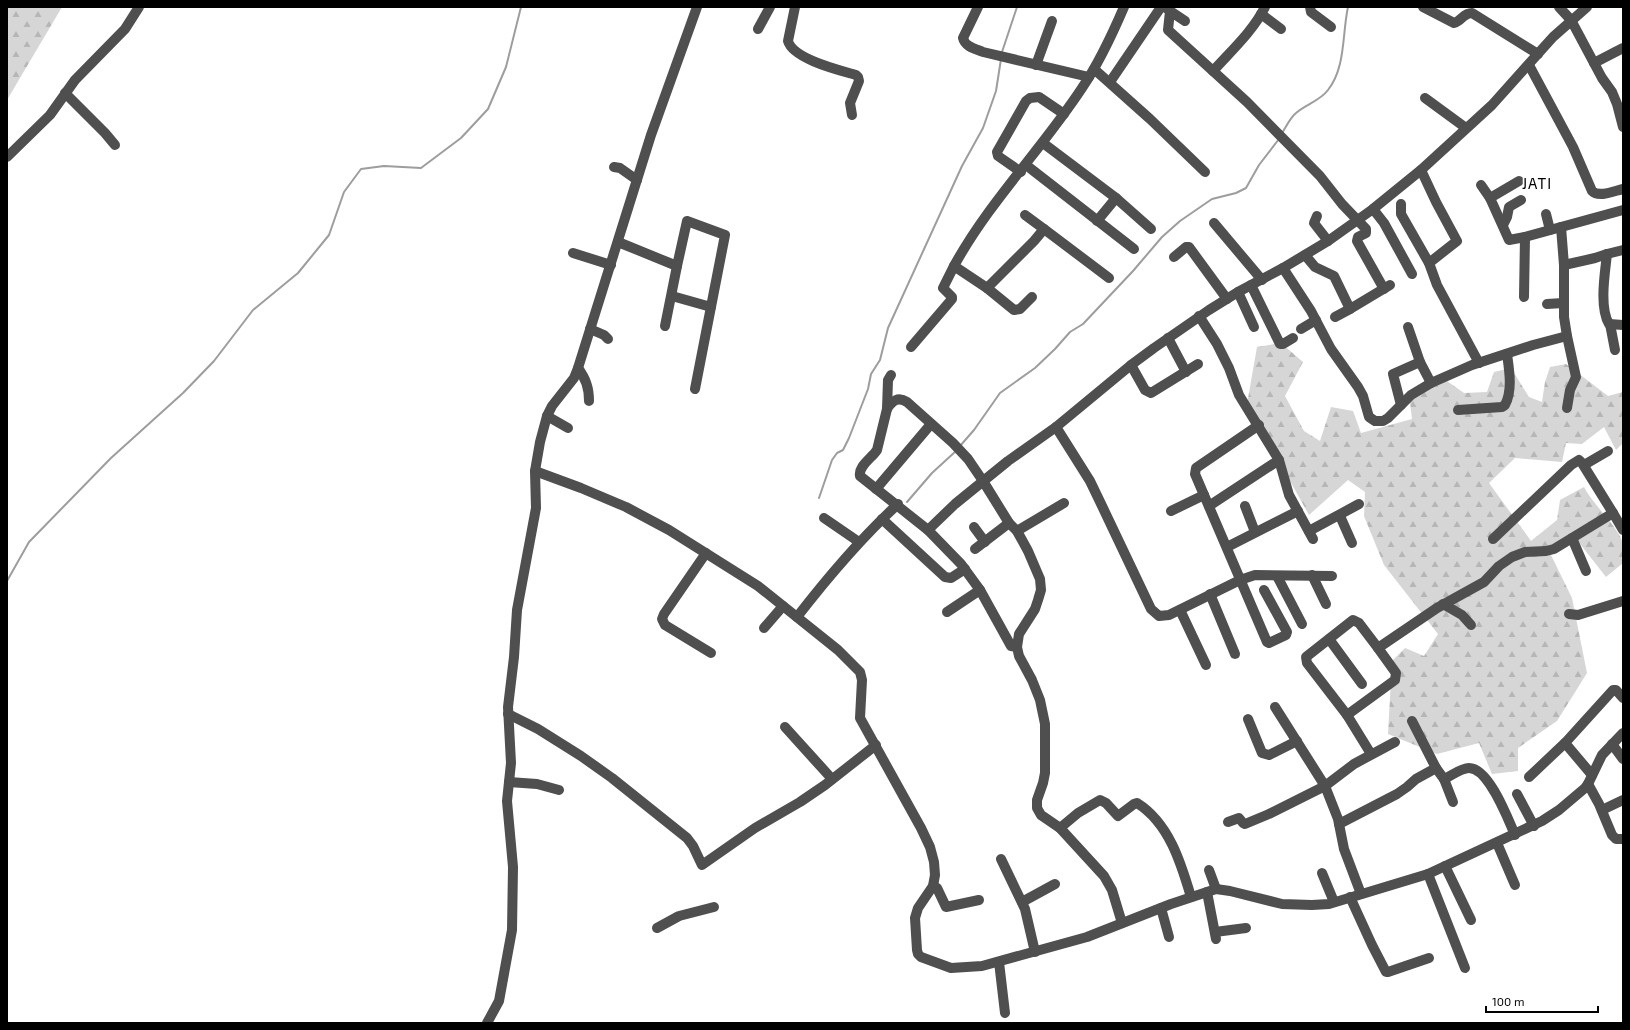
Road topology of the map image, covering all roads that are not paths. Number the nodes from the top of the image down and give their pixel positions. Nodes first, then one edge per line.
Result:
1 (138, 7) edge
2 (697, 7) edge
3 (770, 7) edge
4 (795, 7) edge
5 (978, 7) edge
6 (1124, 7) edge
7 (1310, 7) edge
8 (1423, 7) edge
9 (1559, 7) edge
10 (1587, 7) edge
11 (1165, 8) edge
12 (1470, 10) edge
13 (1263, 11) edge
14 (1571, 20) junction
15 (1052, 21) dead end
16 (1185, 21) dead end
17 (1331, 27) dead end
18 (758, 29) dead end
19 (1281, 29) dead end
20 (1623, 48) edge
21 (1538, 54) junction
22 (1594, 63) junction
23 (1036, 65) junction
24 (1529, 65) junction
25 (1213, 71) junction
26 (1092, 73) junction
27 (1110, 82) junction
28 (65, 93) junction
29 (1424, 98) dead end
30 (1064, 114) junction
31 (852, 115) dead end
32 (1623, 127) edge
33 (1466, 128) junction
34 (1043, 143) junction
35 (115, 145) dead end
36 (7, 158) edge
37 (614, 168) dead end
38 (1023, 168) junction
39 (1421, 170) junction
40 (1205, 172) dead end
41 (638, 180) junction
42 (1520, 181) dead end
43 (1481, 185) dead end
44 (1623, 189) edge
45 (1116, 198) junction
46 (1490, 198) junction
47 (1521, 200) dead end
48 (1401, 204) dead end
49 (1373, 209) junction
50 (1623, 210) edge
51 (1546, 214) dead end
52 (1025, 215) dead end
53 (1318, 216) dead end
54 (1359, 220) junction
55 (1097, 221) junction
56 (1214, 223) dead end
57 (1503, 225) junction
58 (1562, 227) junction
59 (1044, 229) junction
60 (1151, 229) dead end
61 (1550, 230) junction
62 (1525, 237) junction
63 (1328, 241) junction
64 (618, 242) junction
65 (1134, 249) dead end
66 (1623, 250) edge
67 (573, 253) dead end
68 (1607, 254) junction
69 (1305, 255) junction
70 (1174, 258) dead end
71 (1429, 263) junction
72 (610, 265) junction
73 (1564, 265) junction
74 (677, 266) junction
75 (954, 266) junction
76 (1283, 268) junction
77 (1412, 274) dead end
78 (1109, 278) dead end
79 (1262, 280) junction
80 (1251, 286) junction
81 (987, 288) junction
82 (1238, 292) junction
83 (672, 296) junction
84 (1032, 297) dead end
85 (1524, 297) dead end
86 (1227, 298) junction
87 (1563, 303) junction
88 (1547, 304) dead end
89 (711, 307) junction
90 (1350, 309) junction
91 (1199, 316) junction
92 (1335, 317) dead end
93 (1316, 320) junction
94 (1610, 324) junction
95 (1623, 325) edge
96 (665, 326) dead end
97 (1254, 327) dead end
98 (1408, 327) dead end
99 (590, 329) junction
100 (1301, 329) dead end
101 (1567, 336) junction
102 (1168, 338) junction
103 (1294, 338) dead end
104 (608, 339) dead end
105 (911, 347) dead end
106 (1615, 350) dead end
107 (1507, 354) junction
108 (1420, 362) junction
109 (1479, 363) junction
110 (1198, 364) dead end
111 (1131, 365) junction
112 (578, 368) junction
113 (1186, 372) junction
114 (891, 375) dead end
115 (1431, 383) junction
116 (695, 389) dead end
117 (589, 401) dead end
118 (1401, 405) junction
119 (1566, 408) dead end
120 (886, 409) junction
121 (1458, 410) dead end
122 (548, 416) junction
123 (931, 424) junction
124 (1259, 425) junction
125 (1056, 427) junction
126 (568, 428) dead end
127 (1608, 450) dead end
128 (1279, 460) junction
129 (1584, 465) junction
130 (536, 471) junction
131 (983, 481) junction
132 (876, 489) junction
133 (1204, 495) junction
134 (1064, 503) dead end
135 (898, 504) junction
136 (1359, 504) dead end
137 (1209, 506) junction
138 (1244, 506) dead end
139 (1171, 511) dead end
140 (1298, 511) junction
141 (1340, 516) junction
142 (1618, 516) edge
143 (824, 518) dead end
144 (882, 518) junction
145 (1009, 523) junction
146 (974, 527) dead end
147 (928, 530) junction
148 (1623, 530) edge
149 (1017, 531) junction
150 (1255, 532) junction
151 (1493, 538) dead end
152 (1572, 538) junction
153 (859, 542) junction
154 (985, 542) junction
155 (1352, 544) dead end
156 (1227, 547) junction
157 (975, 549) dead end
158 (706, 553) junction
159 (965, 569) junction
160 (1586, 571) dead end
161 (1312, 575) junction
162 (1277, 576) junction
163 (1332, 576) dead end
164 (1240, 580) junction
165 (980, 590) junction
166 (1264, 590) dead end
167 (1210, 594) junction
168 (1623, 601) edge
169 (1326, 604) dead end
170 (1443, 604) junction
171 (783, 606) junction
172 (1180, 610) junction
173 (947, 612) dead end
174 (1569, 614) dead end
175 (797, 617) junction
176 (1302, 624) dead end
177 (1471, 625) dead end
178 (764, 628) dead end
179 (1329, 639) junction
180 (1017, 647) junction
181 (1378, 648) junction
182 (711, 653) dead end
183 (1235, 654) dead end
184 (1206, 665) dead end
185 (1362, 684) dead end
186 (1623, 698) edge
187 (1275, 707) dead end
188 (508, 714) junction
189 (1347, 715) junction
190 (1248, 719) dead end
191 (1412, 721) dead end
192 (785, 727) dead end
193 (1623, 733) edge
194 (1297, 741) junction
195 (1395, 742) dead end
196 (1565, 743) junction
197 (1612, 744) junction
198 (876, 745) junction
199 (1371, 754) junction
200 (1623, 758) edge
201 (1436, 768) junction
202 (1529, 777) dead end
203 (832, 779) junction
204 (1444, 779) junction
205 (1590, 779) junction
206 (509, 782) junction
207 (1325, 786) junction
208 (559, 790) dead end
209 (1517, 794) dead end
210 (1623, 800) edge
211 (1453, 802) dead end
212 (1602, 810) junction
213 (1228, 822) dead end
214 (1339, 824) junction
215 (1534, 826) junction
216 (1060, 828) junction
217 (1515, 835) junction
218 (1623, 839) edge
219 (1497, 843) junction
220 (1001, 859) dead end
221 (1446, 866) junction
222 (1209, 870) dead end
223 (1322, 873) dead end
224 (1428, 874) junction
225 (1055, 884) dead end
226 (1515, 885) dead end
227 (933, 886) junction
228 (1212, 890) junction
229 (1361, 894) junction
230 (1191, 897) junction
231 (1350, 897) junction
232 (979, 900) dead end
233 (1022, 902) junction
234 (1334, 902) junction
235 (714, 907) dead end
236 (1161, 908) junction
237 (1471, 920) dead end
238 (1122, 923) junction
239 (657, 928) dead end
240 (1246, 928) dead end
241 (1169, 937) dead end
242 (1035, 952) junction
243 (1429, 958) dead end
244 (999, 962) junction
245 (1465, 968) dead end
246 (1005, 1013) dead end
247 (486, 1023) edge

1 - 28 street
2 - 41 street
3 - 18 street
4 - 31 street
5 - 23 street
6 - 26 street
7 - 17 street
8 - 12 street
9 - 14 street
10 - 14 street
11 - 16 street
11 - 25 street
11 - 27 street
12 - 21 street
13 - 19 street
13 - 25 street
14 - 21 street
14 - 22 street
15 - 23 street
20 - 22 street
21 - 24 street
22 - 32 street
23 - 26 street
24 - 33 street
24 - 44 street
25 - 54 street
26 - 27 street
26 - 30 street
27 - 40 street
28 - 35 street
28 - 36 street
29 - 33 street
30 - 34 street
30 - 38 street
33 - 39 street
34 - 38 street
34 - 45 street
37 - 41 street
38 - 55 street
38 - 75 street
39 - 49 street
39 - 71 street
41 - 64 street
42 - 46 street
43 - 46 street
45 - 55 street
45 - 60 street
46 - 57 street
47 - 57 street
48 - 71 street
49 - 54 street
49 - 77 street
50 - 58 street
51 - 61 street
52 - 59 street
53 - 63 street
54 - 63 street
54 - 90 street
55 - 65 street
56 - 79 street
57 - 62 street
58 - 61 street
58 - 73 street
59 - 78 street
59 - 81 street
61 - 62 street
62 - 85 street
63 - 69 street
64 - 72 street
64 - 74 street
66 - 68 street
67 - 72 street
68 - 73 street
68 - 94 street
69 - 76 street
69 - 90 street
70 - 86 street
71 - 109 street
72 - 99 street
73 - 87 street
74 - 83 street
74 - 89 street
75 - 81 street
75 - 105 street
76 - 79 street
76 - 93 street
79 - 80 street
80 - 82 street
80 - 103 street
81 - 84 street
82 - 86 street
82 - 97 street
83 - 89 street
83 - 96 street
86 - 91 street
87 - 88 street
87 - 101 street
89 - 116 street
90 - 92 street
91 - 102 street
91 - 124 street
93 - 100 street
93 - 118 street
94 - 95 street
94 - 106 street
98 - 108 street
99 - 104 street
99 - 112 street
101 - 107 street
101 - 119 street
102 - 111 street
102 - 113 street
107 - 109 street
107 - 121 street
108 - 115 street
108 - 118 street
109 - 115 street
110 - 113 street
111 - 113 street
111 - 125 street
112 - 117 street
112 - 122 street
114 - 120 street
115 - 118 street
120 - 123 street
120 - 132 street
122 - 126 street
122 - 130 street
123 - 131 street
123 - 132 street
124 - 128 street
124 - 133 street
125 - 131 street
125 - 172 street
127 - 129 street
128 - 137 street
128 - 140 street
129 - 142 street
129 - 151 street
130 - 158 street
130 - 188 street
131 - 145 street
131 - 147 street
132 - 135 street
133 - 137 street
133 - 139 street
134 - 149 street
135 - 144 street
135 - 147 street
136 - 141 street
137 - 156 street
138 - 150 street
140 - 141 street
140 - 150 street
141 - 155 street
142 - 148 street
142 - 152 street
143 - 153 street
144 - 153 street
144 - 159 street
145 - 149 street
145 - 154 street
146 - 154 street
147 - 159 street
149 - 180 street
150 - 156 street
152 - 160 street
152 - 170 street
153 - 175 street
154 - 157 street
156 - 164 street
158 - 171 street
158 - 182 street
159 - 165 street
161 - 162 street
161 - 163 street
161 - 169 street
162 - 164 street
162 - 176 street
164 - 166 street
164 - 167 street
165 - 173 street
165 - 180 street
167 - 172 street
167 - 183 street
168 - 174 street
170 - 177 street
170 - 181 street
171 - 175 street
171 - 178 street
172 - 184 street
175 - 198 street
179 - 181 street
179 - 185 street
179 - 189 street
180 - 216 street
181 - 189 street
186 - 196 street
187 - 194 street
188 - 203 street
188 - 206 street
189 - 199 street
190 - 194 street
191 - 201 street
192 - 203 street
193 - 197 street
194 - 207 street
195 - 199 street
196 - 202 street
196 - 205 street
197 - 200 street
197 - 205 street
198 - 203 street
198 - 227 street
199 - 207 street
201 - 204 street
201 - 214 street
204 - 211 street
204 - 217 street
205 - 212 street
205 - 215 street
206 - 208 street
206 - 247 street
207 - 213 street
207 - 214 street
209 - 215 street
210 - 212 street
212 - 218 street
214 - 229 street
215 - 217 street
216 - 230 street
216 - 238 street
217 - 219 street
219 - 221 street
219 - 226 street
220 - 233 street
221 - 224 street
221 - 237 street
222 - 228 street
223 - 234 street
224 - 229 street
224 - 245 street
225 - 233 street
227 - 232 street
227 - 244 street
228 - 230 street
228 - 234 street
228 - 240 street
229 - 231 street
230 - 236 street
231 - 234 street
231 - 243 street
233 - 242 street
235 - 239 street
236 - 238 street
236 - 241 street
238 - 242 street
242 - 244 street
244 - 246 street

